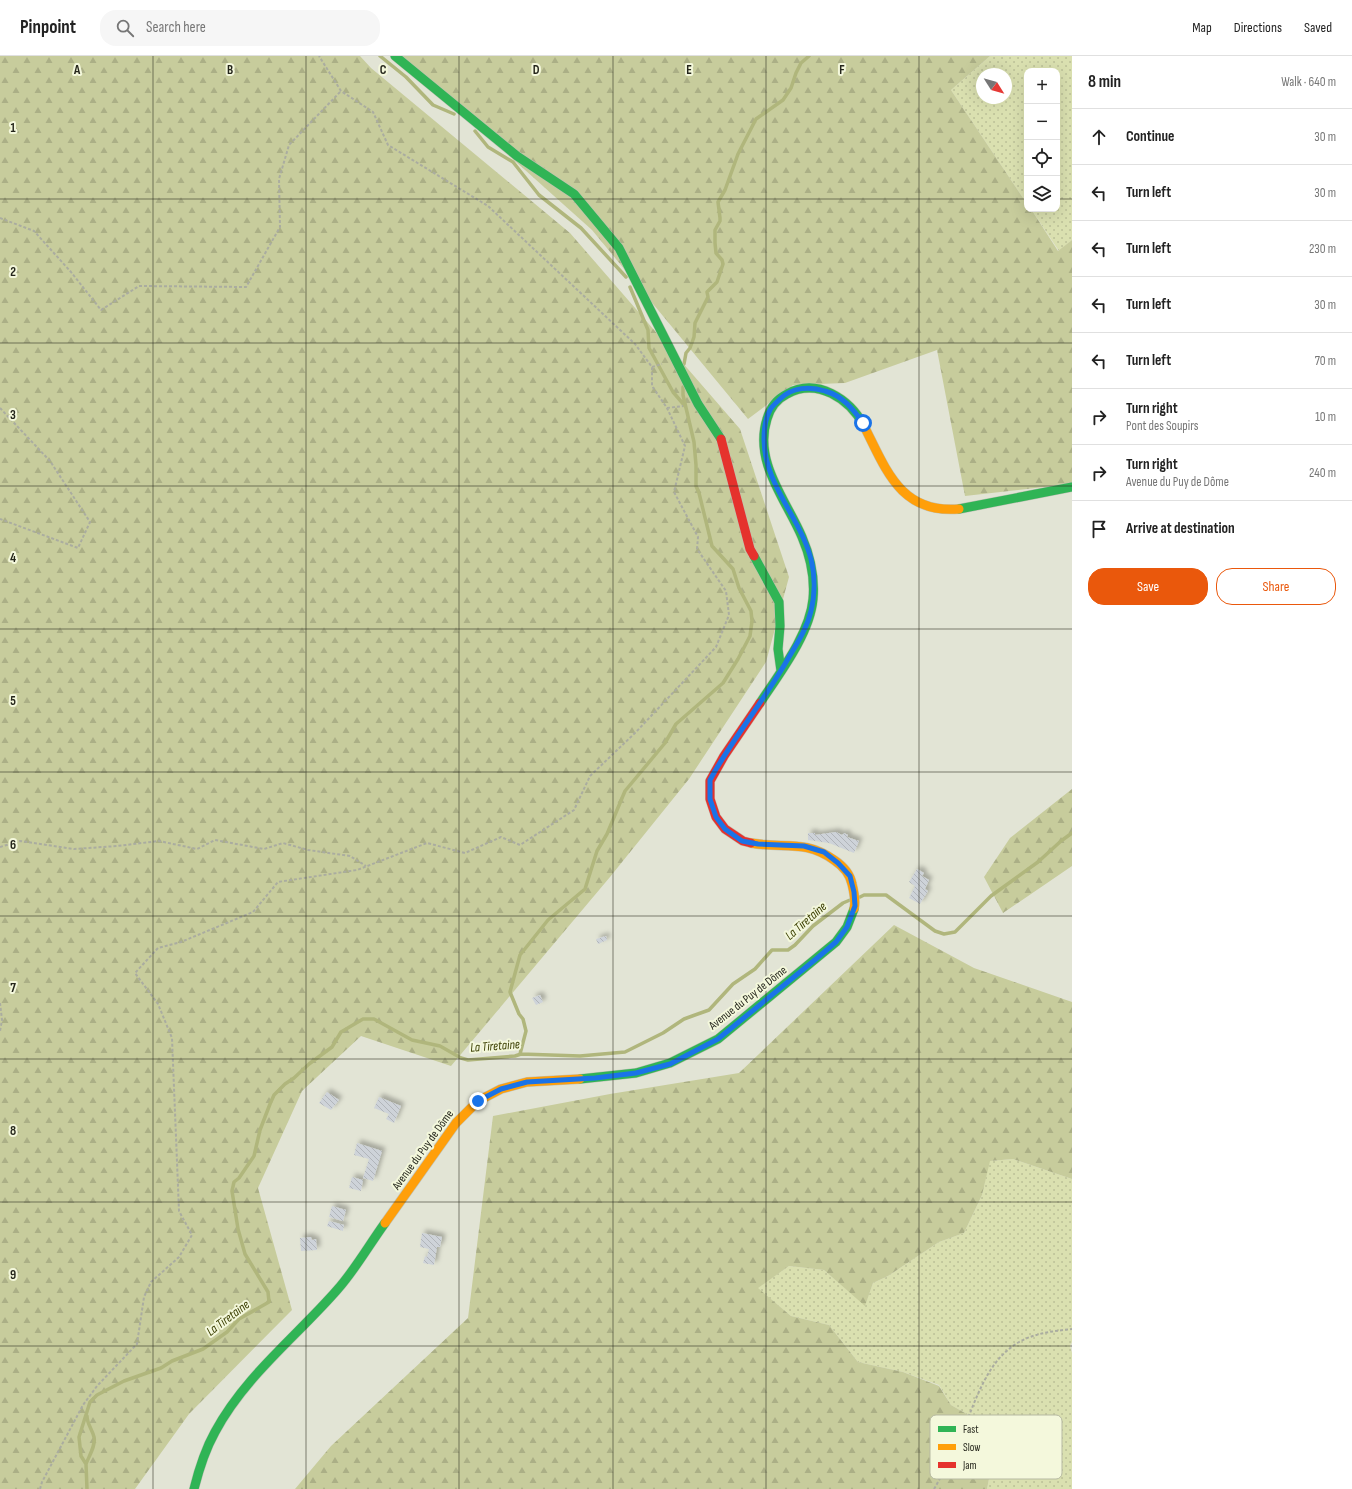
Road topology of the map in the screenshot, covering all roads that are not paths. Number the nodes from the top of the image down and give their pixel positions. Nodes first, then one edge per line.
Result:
1 (395, 56) edge
2 (1072, 487) edge
3 (781, 671) junction
4 (194, 1489) edge

1 - 3 main road
2 - 3 main road
3 - 4 main road, Avenue du Puy de Dôme

